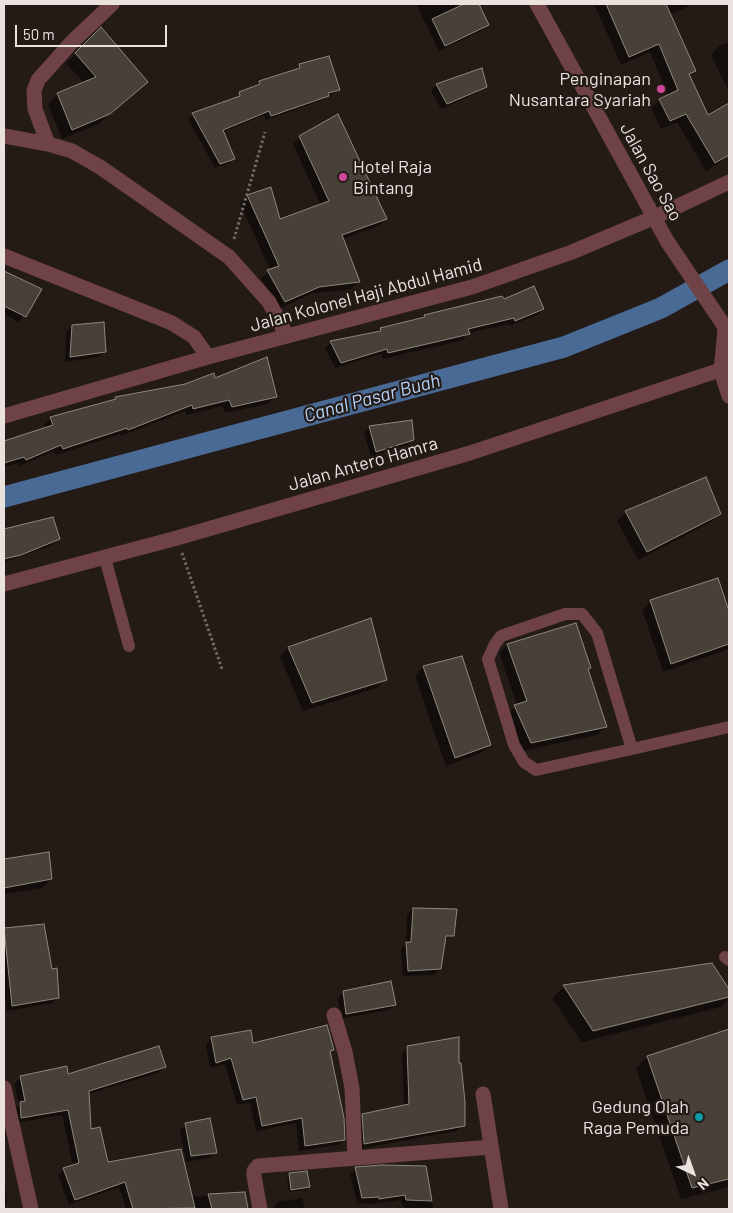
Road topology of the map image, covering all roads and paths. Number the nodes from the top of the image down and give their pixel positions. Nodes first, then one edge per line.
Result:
1 (112, 4) edge
2 (537, 4) edge
3 (265, 132) dead end
4 (4, 136) edge
5 (48, 144) junction
6 (729, 182) edge
7 (655, 218) junction
8 (4, 256) edge
9 (229, 257) junction
10 (727, 331) edge
11 (287, 336) junction
12 (208, 357) junction
13 (725, 369) edge
14 (729, 396) edge
15 (4, 416) edge
16 (177, 538) junction
17 (105, 558) junction
18 (4, 584) edge
19 (128, 646) dead end
20 (222, 669) dead end
21 (729, 727) edge
22 (632, 749) junction
23 (334, 1015) dead end
24 (4, 1088) edge
25 (483, 1094) dead end
26 (491, 1148) junction
27 (355, 1158) junction
28 (31, 1209) edge
29 (260, 1209) edge
30 (501, 1209) edge

1 - 5 street
2 - 7 street, Jalan Sao Sao
3 - 9 path
4 - 5 street
5 - 9 street
6 - 7 street, Jalan Kolonel Haji Abdul Hamid
7 - 10 street, Jalan Sao Sao
7 - 11 street, Jalan Kolonel Haji Abdul Hamid
8 - 12 street
9 - 11 street
10 - 13 street, Jalan Sao Sao
11 - 12 street, Jalan Kolonel Haji Abdul Hamid
12 - 15 street, Jalan Kolonel Haji Abdul Hamid
13 - 14 street, Jalan Sao Sao
13 - 16 street, Jalan Antero Hamra
16 - 17 street, Jalan Antero Hamra
16 - 20 path
17 - 18 street, Jalan Antero Hamra
17 - 19 lane
21 - 22 lane
22 - 22 lane
23 - 27 street
24 - 28 street
25 - 26 street
26 - 27 street
26 - 30 street
27 - 29 street

